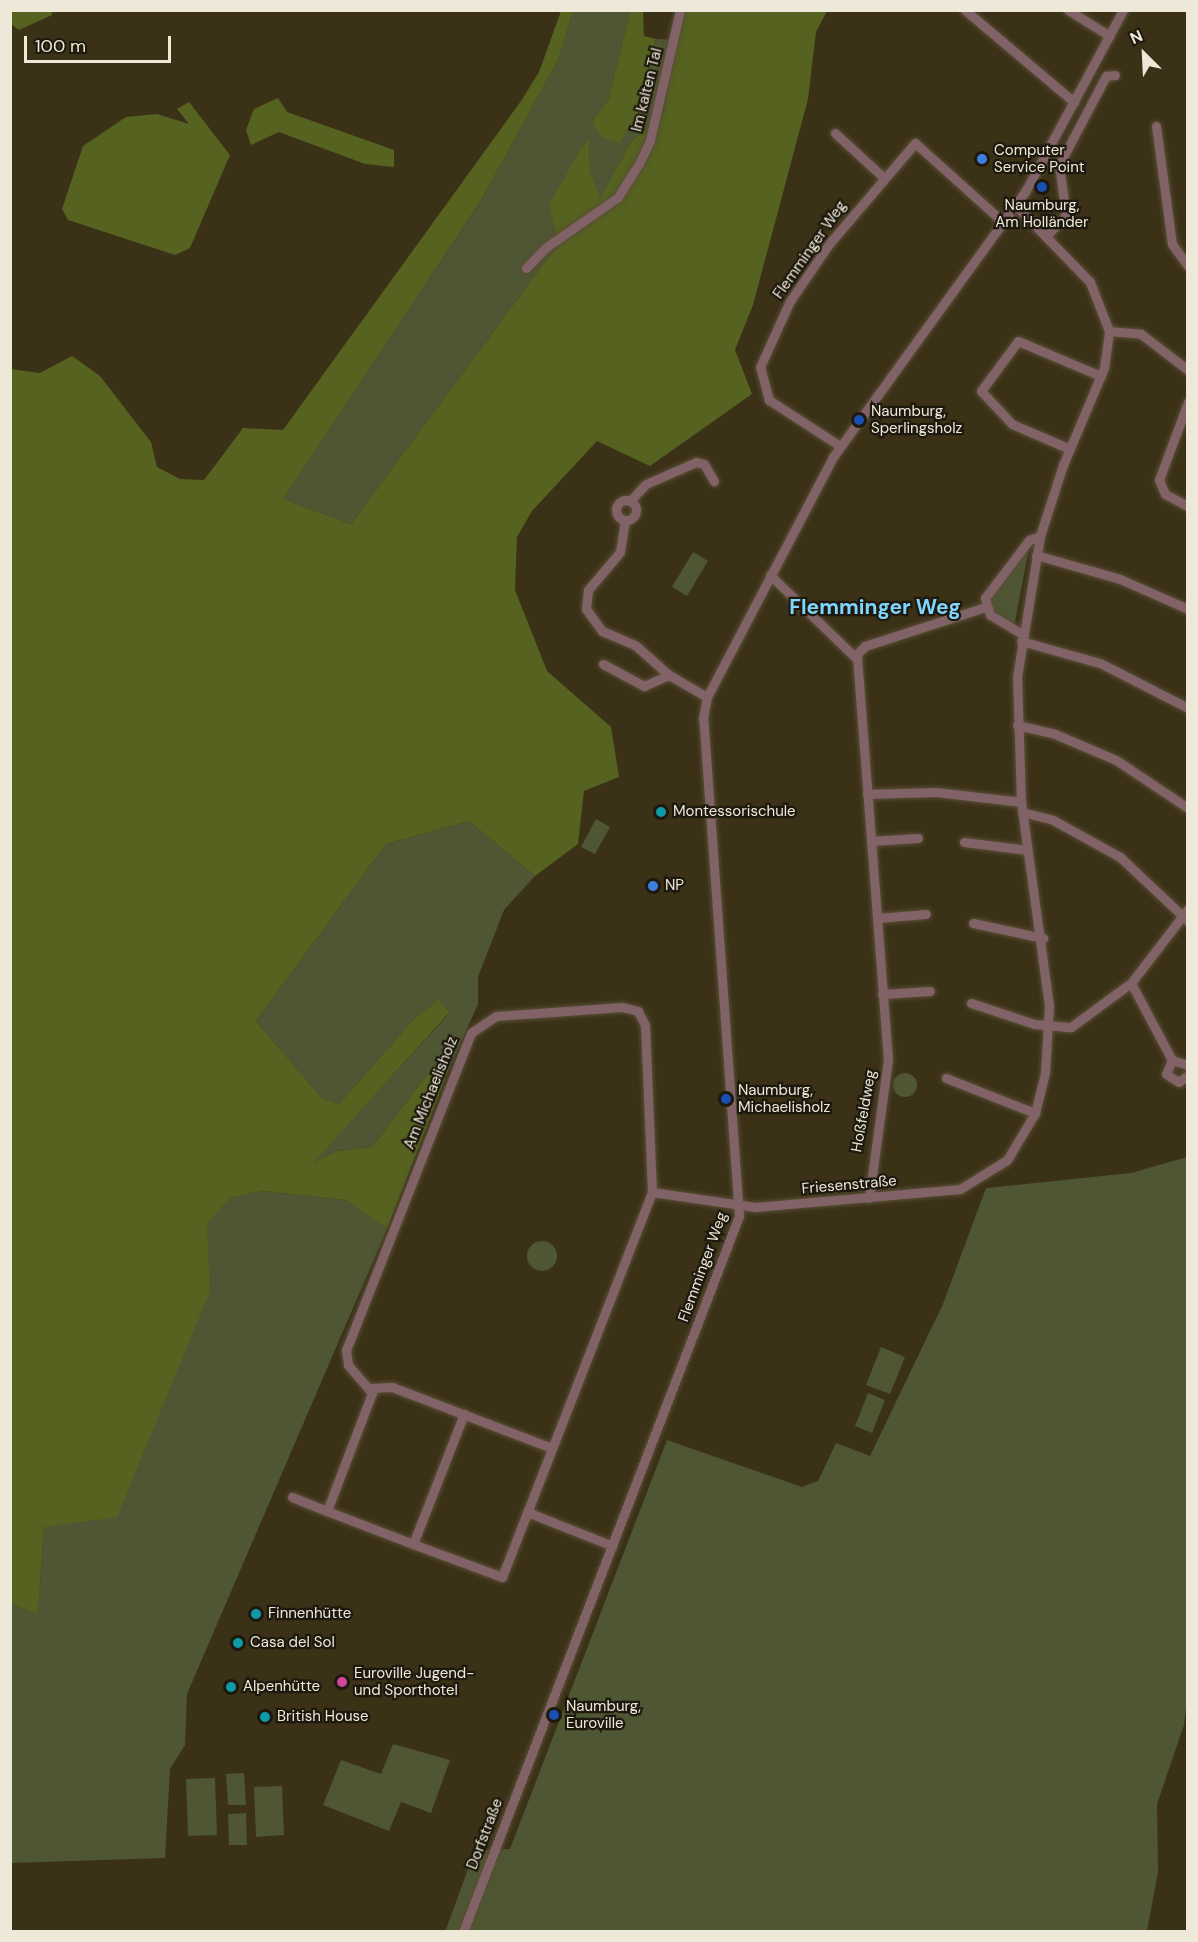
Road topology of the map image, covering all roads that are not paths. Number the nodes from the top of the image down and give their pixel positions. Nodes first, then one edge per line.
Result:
1 (680, 10) edge
2 (965, 10) edge
3 (1068, 10) edge
4 (1123, 10) edge
5 (1110, 36) junction
6 (1115, 75) dead end
7 (1074, 102) junction
8 (1156, 126) dead end
9 (835, 133) dead end
10 (883, 177) junction
11 (1016, 205) junction
12 (1003, 222) junction
13 (1047, 235) junction
14 (1188, 266) edge
15 (526, 268) dead end
16 (1109, 331) junction
17 (1188, 370) edge
18 (1101, 376) junction
19 (1188, 402) edge
20 (840, 446) junction
21 (1070, 449) junction
22 (714, 481) dead end
23 (630, 501) junction
24 (1188, 506) edge
25 (625, 520) junction
26 (1040, 536) junction
27 (1036, 555) junction
28 (770, 575) junction
29 (986, 607) junction
30 (1188, 609) edge
31 (1022, 638) junction
32 (856, 658) junction
33 (603, 664) dead end
34 (669, 675) junction
35 (707, 697) junction
36 (1188, 708) edge
37 (1017, 725) junction
38 (867, 794) junction
39 (1021, 802) junction
40 (1188, 808) edge
41 (1022, 812) junction
42 (918, 838) dead end
43 (871, 841) junction
44 (964, 842) dead end
45 (1027, 850) junction
46 (926, 914) dead end
47 (1186, 915) edge
48 (877, 918) junction
49 (973, 923) dead end
50 (1043, 938) junction
51 (1131, 983) junction
52 (930, 991) dead end
53 (882, 994) junction
54 (971, 1003) dead end
55 (1049, 1027) junction
56 (1172, 1060) junction
57 (1188, 1065) edge
58 (1188, 1075) edge
59 (945, 1078) dead end
60 (1035, 1113) junction
61 (652, 1192) junction
62 (869, 1198) junction
63 (740, 1206) junction
64 (372, 1388) junction
65 (464, 1414) junction
66 (552, 1448) junction
67 (292, 1497) dead end
68 (327, 1511) junction
69 (527, 1512) junction
70 (413, 1544) junction
71 (613, 1546) junction
72 (534, 1748) joint
73 (463, 1932) edge

1 - 15 street, Im kalten Tal
2 - 7 street
3 - 5 street
4 - 5 street, Flemminger Weg
5 - 7 street, Flemminger Weg
6 - 13 street
7 - 11 street, Flemminger Weg
8 - 14 street
9 - 10 street
10 - 12 street, Flemminger Weg
10 - 20 street, Flemminger Weg
11 - 12 street, Flemminger Weg
11 - 13 street
12 - 20 street, Flemminger Weg
13 - 16 street
16 - 17 street
16 - 18 street
18 - 21 street
18 - 21 street
19 - 24 street
20 - 28 street, Flemminger Weg
21 - 26 street
22 - 23 street
23 - 25 street
23 - 25 street
25 - 34 street
26 - 27 street
26 - 29 street
27 - 30 street
27 - 31 street
28 - 32 street
28 - 35 street, Flemminger Weg
29 - 31 street
29 - 32 street
31 - 36 street
31 - 37 street
32 - 38 street, Hoßfeldweg
33 - 34 street
34 - 35 street
35 - 63 street, Flemminger Weg
37 - 39 street
37 - 40 street
38 - 39 street
38 - 43 street, Hoßfeldweg
39 - 41 street
41 - 45 street
41 - 47 street
42 - 43 street
43 - 48 street, Hoßfeldweg
44 - 45 street
45 - 50 street
46 - 48 street
47 - 51 street
48 - 53 street, Hoßfeldweg
49 - 50 street
50 - 55 street
51 - 55 street
51 - 56 street
52 - 53 street
53 - 62 street, Hoßfeldweg
54 - 55 street
55 - 60 street
56 - 57 street
56 - 58 street
59 - 60 street
60 - 62 street, Friesenstraße
61 - 63 street
61 - 64 street, Am Michaelisholz
61 - 66 street, Am Michaelisholz
62 - 63 street, Friesenstraße
63 - 71 street, Flemminger Weg
64 - 65 street
64 - 68 street
65 - 66 street
65 - 70 street
66 - 69 street, Am Michaelisholz
67 - 68 street, Am Michaelisholz
68 - 70 street, Am Michaelisholz
69 - 70 street, Am Michaelisholz
69 - 71 street
71 - 72 street, Flemminger Weg
72 - 73 street, Dorfstraße

